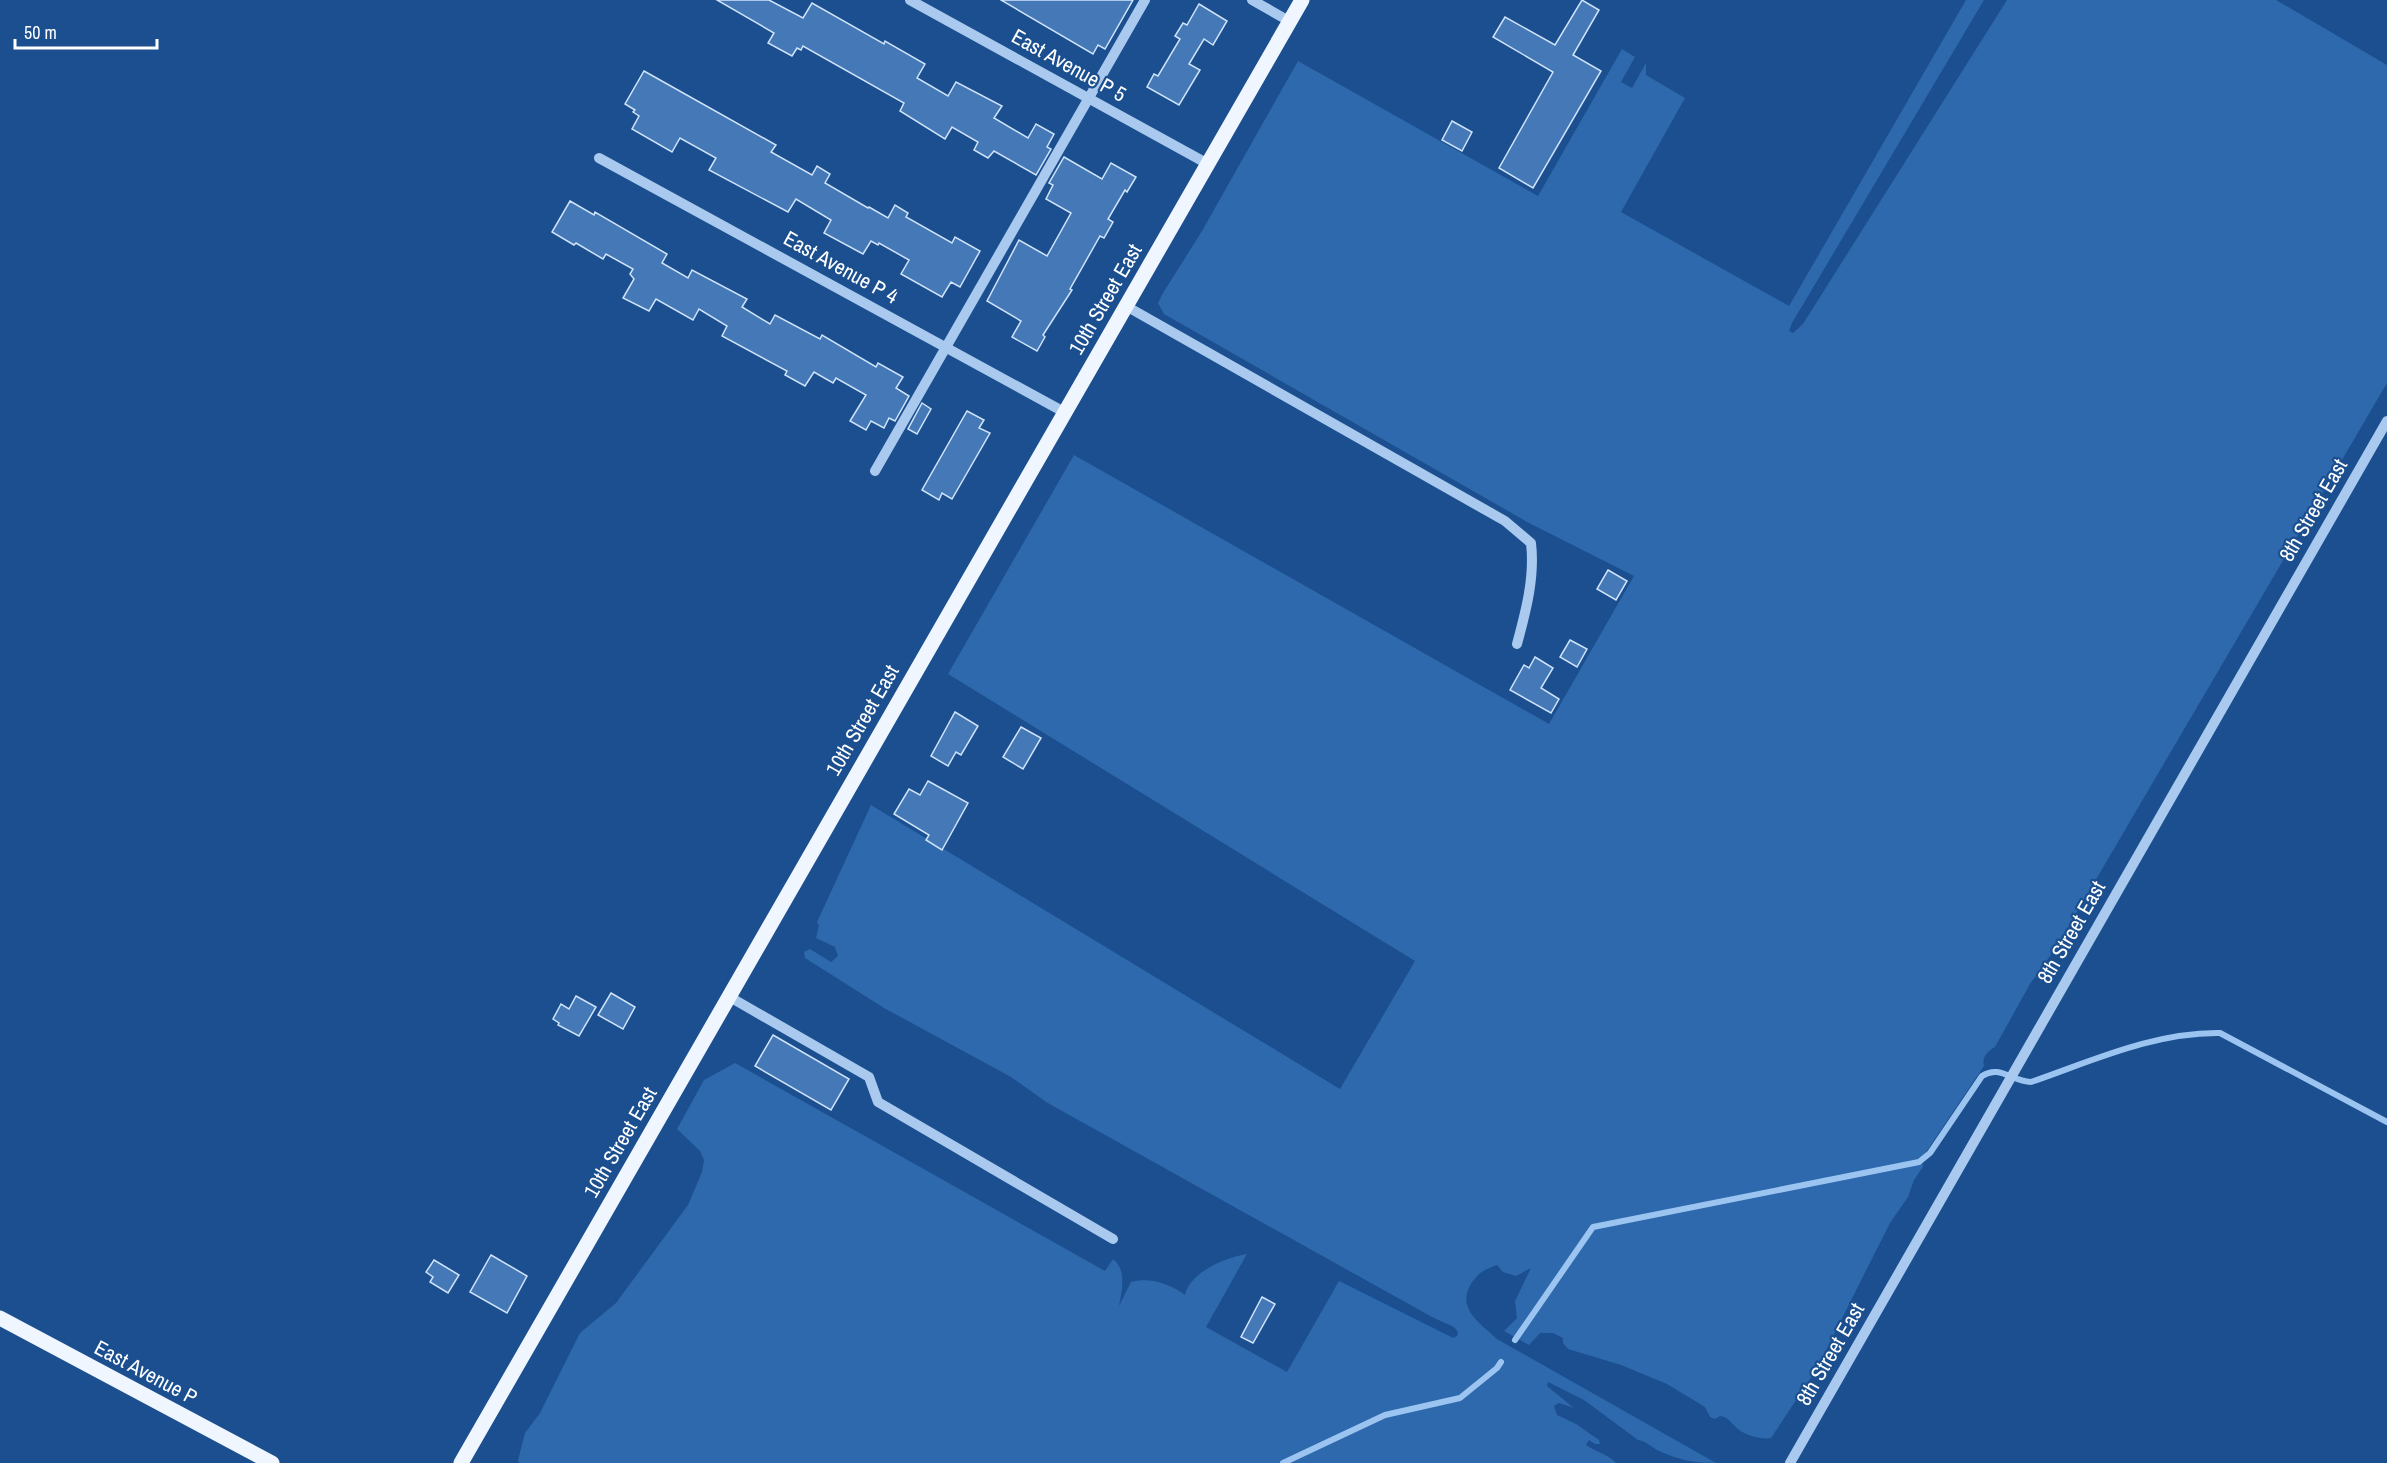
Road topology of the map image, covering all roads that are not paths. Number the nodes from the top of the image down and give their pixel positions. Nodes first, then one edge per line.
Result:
1 (910, 0) edge
2 (1145, 0) edge
3 (1252, 0) edge
4 (1302, 0) edge
5 (1289, 21) junction
6 (1088, 97) junction
7 (599, 158) dead end
8 (1208, 164) junction
9 (1126, 306) junction
10 (946, 347) junction
11 (1064, 412) junction
12 (2387, 421) edge
13 (875, 471) dead end
14 (1517, 644) dead end
15 (728, 996) junction
16 (1113, 1239) dead end
17 (0, 1318) edge
18 (272, 1463) edge
19 (461, 1463) edge
20 (1790, 1463) edge

1 - 6 street, East Avenue P 5
2 - 6 street
3 - 5 street
4 - 5 main road, 10th Street East
5 - 8 main road, 10th Street East
6 - 8 street, East Avenue P 5
6 - 10 street
7 - 10 street, East Avenue P 4
8 - 9 main road, 10th Street East
9 - 11 main road, 10th Street East
9 - 14 street
10 - 11 street, East Avenue P 4
10 - 13 street
11 - 15 main road, 10th Street East
12 - 20 street, 8th Street East
15 - 16 street
15 - 19 main road, 10th Street East
17 - 18 main road, East Avenue P

